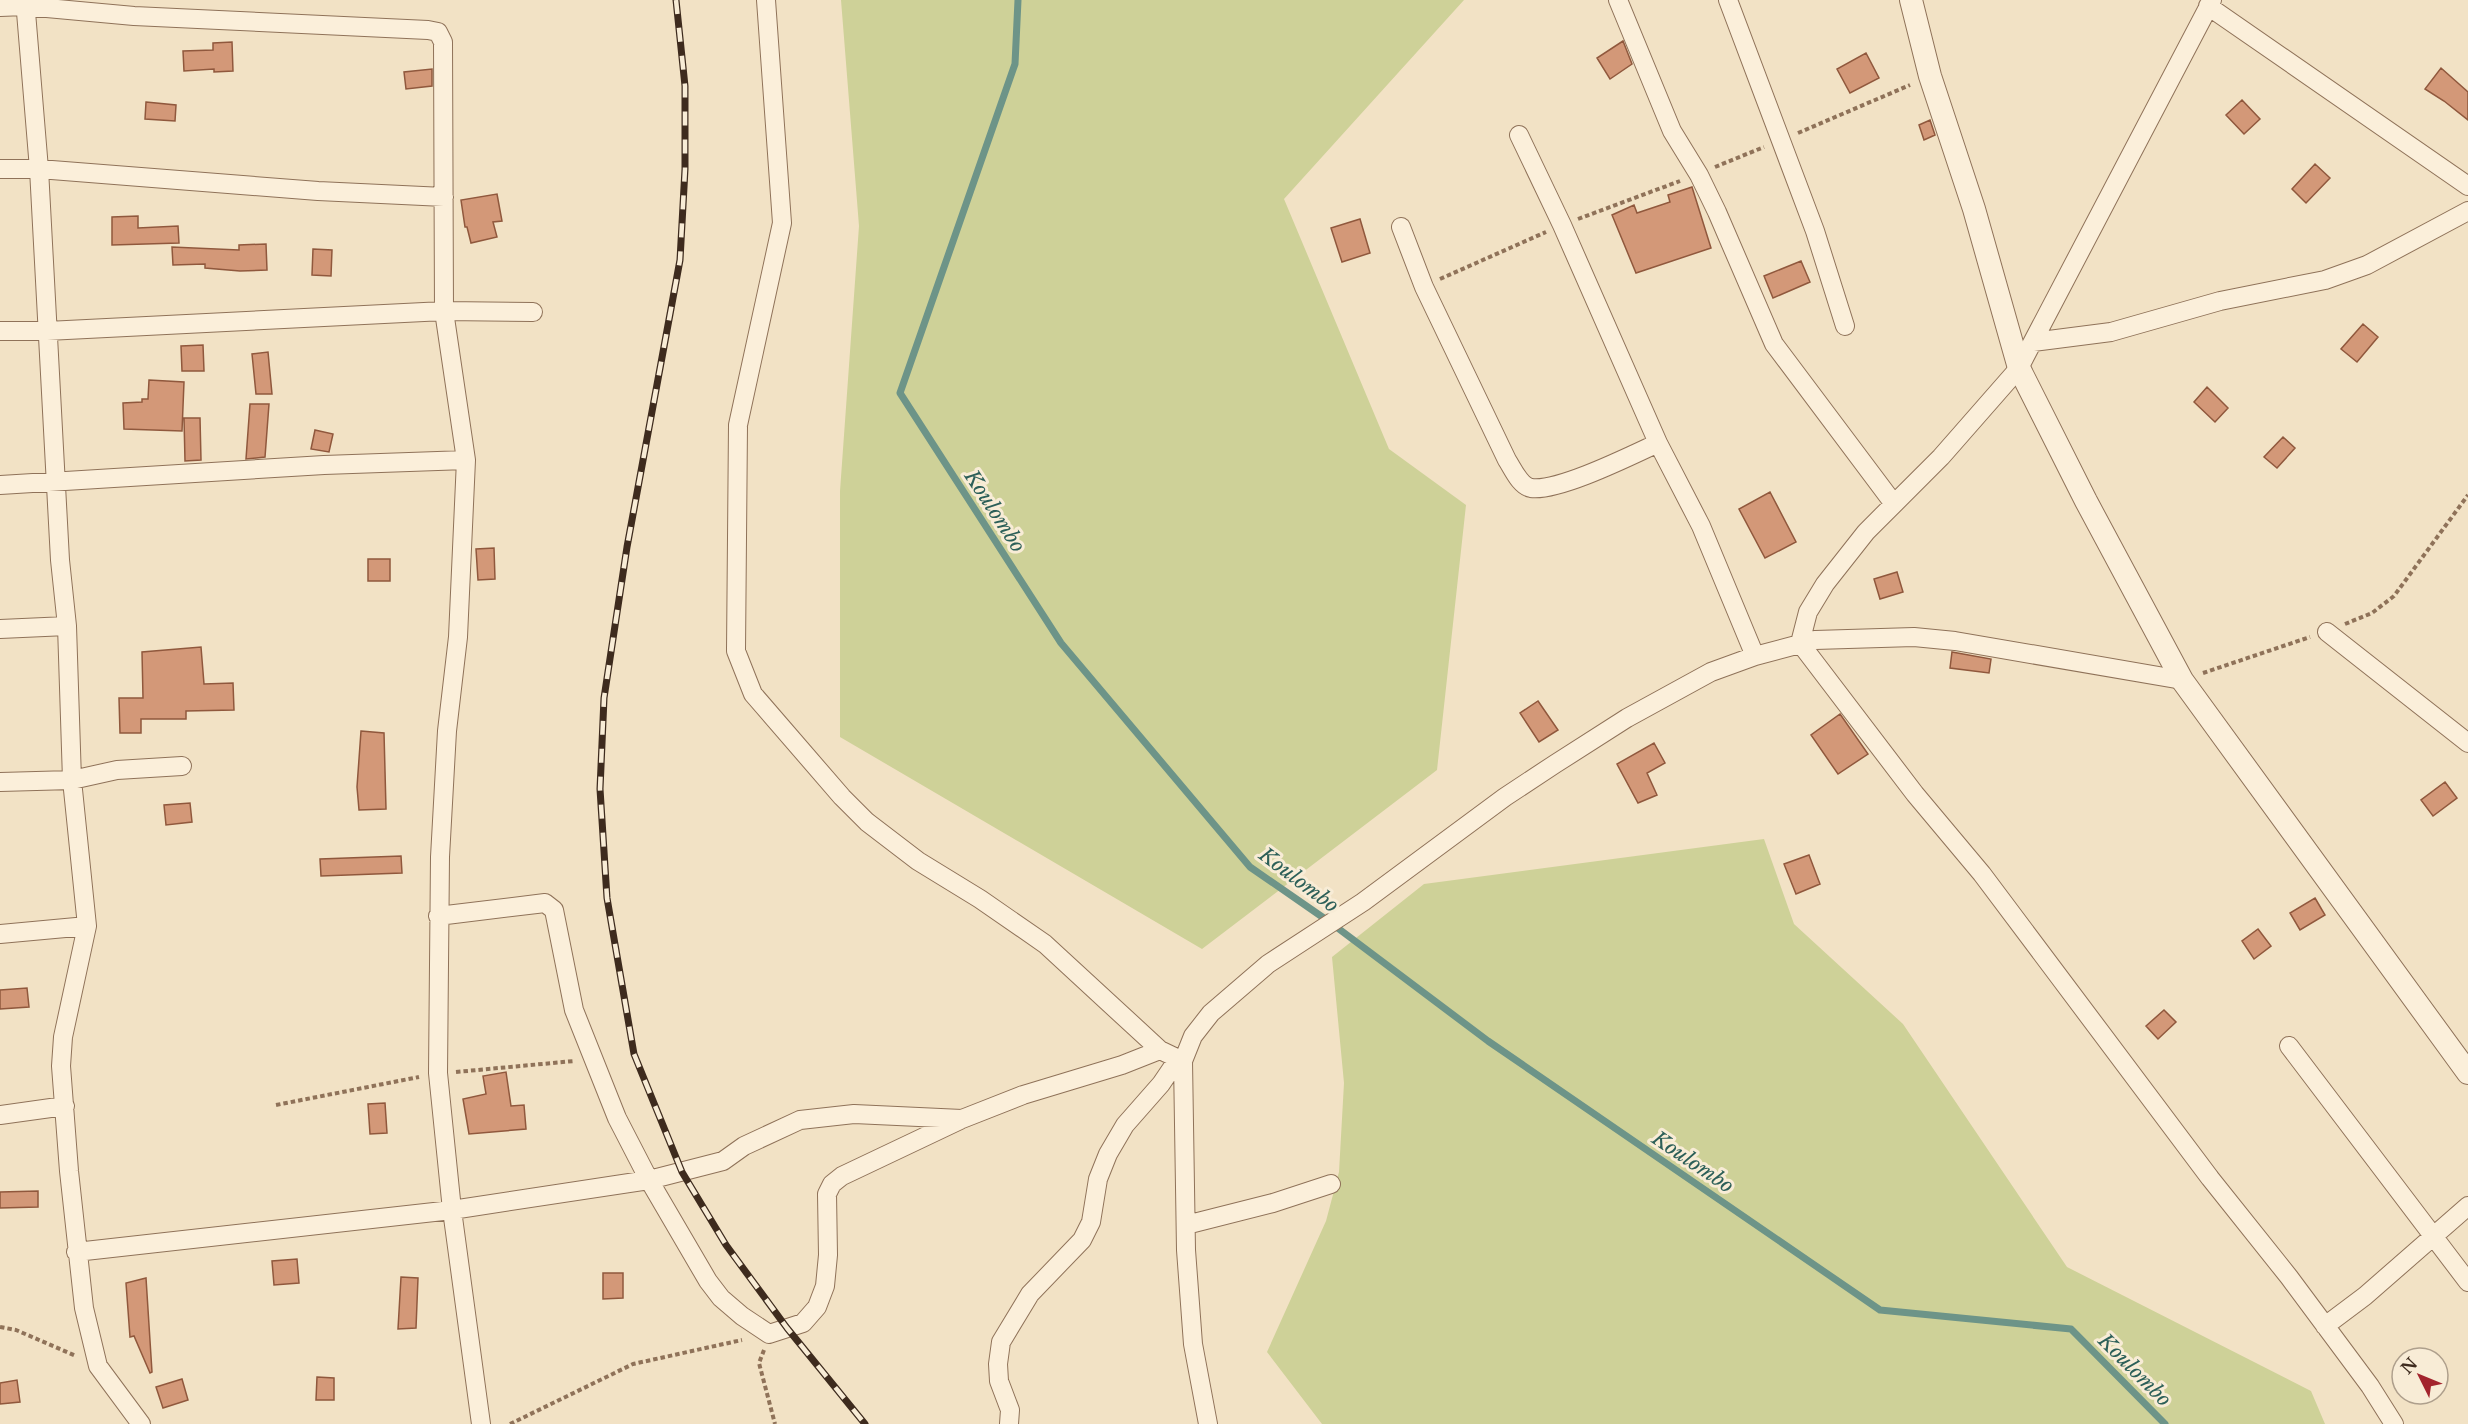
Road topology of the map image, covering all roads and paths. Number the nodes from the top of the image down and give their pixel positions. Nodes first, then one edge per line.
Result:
1 (766, 0) edge
2 (1618, 0) edge
3 (1728, 0) edge
4 (1911, 0) edge
5 (25, 3) edge
6 (2210, 3) edge
7 (0, 7) edge
8 (1930, 76) junction
9 (1519, 135) dead end
10 (1781, 140) junction
11 (0, 169) edge
12 (39, 169) junction
13 (1699, 175) junction
14 (2468, 186) edge
15 (444, 197) junction
16 (2468, 211) edge
17 (1563, 225) junction
18 (1401, 227) dead end
19 (1424, 287) junction
20 (444, 311) junction
21 (533, 312) dead end
22 (1845, 326) dead end
23 (0, 331) edge
24 (47, 331) junction
25 (2033, 342) junction
26 (2019, 368) junction
27 (1658, 444) junction
28 (466, 460) junction
29 (57, 482) junction
30 (0, 485) edge
31 (2468, 495) edge
32 (1894, 504) junction
33 (67, 626) junction
34 (0, 629) edge
35 (2327, 632) junction
36 (1800, 643) junction
37 (1755, 656) junction
38 (2182, 680) junction
39 (2468, 743) edge
40 (182, 766) dead end
41 (72, 780) junction
42 (0, 782) edge
43 (438, 916) junction
44 (87, 926) junction
45 (0, 934) edge
46 (2289, 1046) dead end
47 (1160, 1050) junction
48 (1180, 1060) junction
49 (2468, 1073) edge
50 (65, 1106) junction
51 (0, 1115) edge
52 (962, 1119) junction
53 (649, 1180) junction
54 (1331, 1184) dead end
55 (2468, 1206) edge
56 (452, 1210) junction
57 (1186, 1226) junction
58 (2435, 1237) junction
59 (76, 1252) junction
60 (2468, 1282) edge
61 (2325, 1326) junction
62 (0, 1327) edge
63 (769, 1334) junction
64 (98, 1366) junction
65 (141, 1424) edge
66 (481, 1424) edge
67 (510, 1424) edge
68 (775, 1424) edge
69 (1009, 1424) edge
70 (1208, 1424) edge
71 (2394, 1424) edge

1 - 47 street
2 - 13 street
3 - 10 street
4 - 8 street
5 - 7 street
5 - 12 street
5 - 15 street
6 - 14 street
6 - 25 street
8 - 10 path
8 - 26 street
9 - 17 street
10 - 13 path
10 - 22 street
11 - 12 street
12 - 15 street
12 - 24 street
13 - 17 path
13 - 32 street
15 - 20 street
16 - 25 street
17 - 19 path
17 - 27 street
18 - 19 street
19 - 27 street
20 - 21 street
20 - 24 street
20 - 28 street
23 - 24 street
24 - 29 street
25 - 26 street
26 - 32 street
26 - 38 street
27 - 37 street
28 - 29 street
28 - 43 street
29 - 30 street
29 - 33 street
31 - 35 path
32 - 36 street
33 - 34 street
33 - 41 street
35 - 38 path
35 - 39 street
36 - 37 street
36 - 38 street
36 - 61 street
37 - 48 street
38 - 49 street
40 - 41 street
41 - 42 street
41 - 44 street
43 - 53 street
43 - 56 street
44 - 45 street
44 - 50 street
46 - 58 street
47 - 48 street
47 - 52 street
48 - 57 street
48 - 69 street
50 - 51 street
50 - 59 street
52 - 53 street
52 - 63 street
53 - 56 street
53 - 63 street
54 - 57 street
55 - 58 street
56 - 59 street
56 - 66 street
57 - 70 street
58 - 60 street
58 - 61 street
59 - 64 street
61 - 71 street
62 - 64 path
63 - 67 path
63 - 68 path
64 - 65 street

